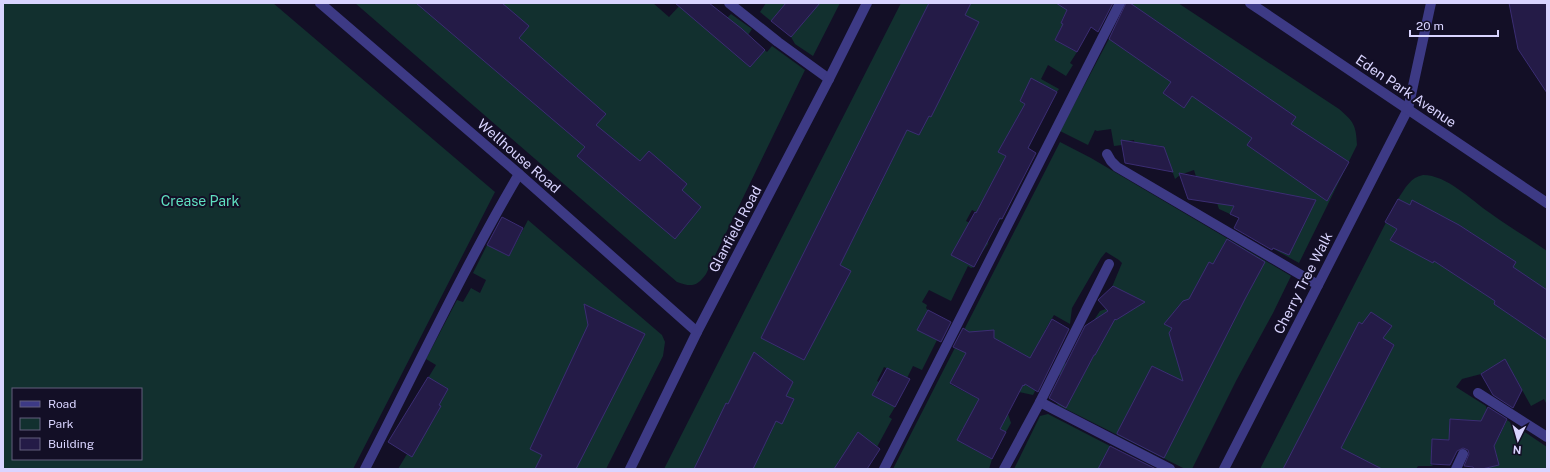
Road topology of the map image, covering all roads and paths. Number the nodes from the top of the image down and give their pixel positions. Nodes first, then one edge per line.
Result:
1 (320, 3) edge
2 (729, 3) edge
3 (867, 3) edge
4 (1120, 3) edge
5 (1250, 3) edge
6 (1431, 3) edge
7 (829, 78) junction
8 (1408, 110) junction
9 (1108, 154) dead end
10 (519, 174) junction
11 (1547, 203) edge
12 (1109, 264) dead end
13 (1318, 285) junction
14 (697, 332) junction
15 (1478, 393) dead end
16 (1040, 402) junction
17 (1547, 437) edge
18 (1463, 454) dead end
19 (365, 469) edge
20 (630, 469) edge
21 (884, 469) edge
22 (1004, 469) edge
23 (1170, 469) edge
24 (1224, 469) edge
25 (1456, 469) edge

1 - 10 street, Wellhouse Road
2 - 7 street
3 - 7 street, Glanfield Road
4 - 21 street
5 - 8 street, Eden Park Avenue
6 - 8 street, Cherry Tree Walk
7 - 14 street, Glanfield Road
8 - 11 street, Eden Park Avenue
8 - 13 street, Cherry Tree Walk
9 - 13 street
10 - 14 street, Wellhouse Road
10 - 19 street
12 - 16 street
13 - 24 street, Cherry Tree Walk
14 - 20 street, Glanfield Road
15 - 17 street
16 - 22 street
16 - 23 street
18 - 25 street

